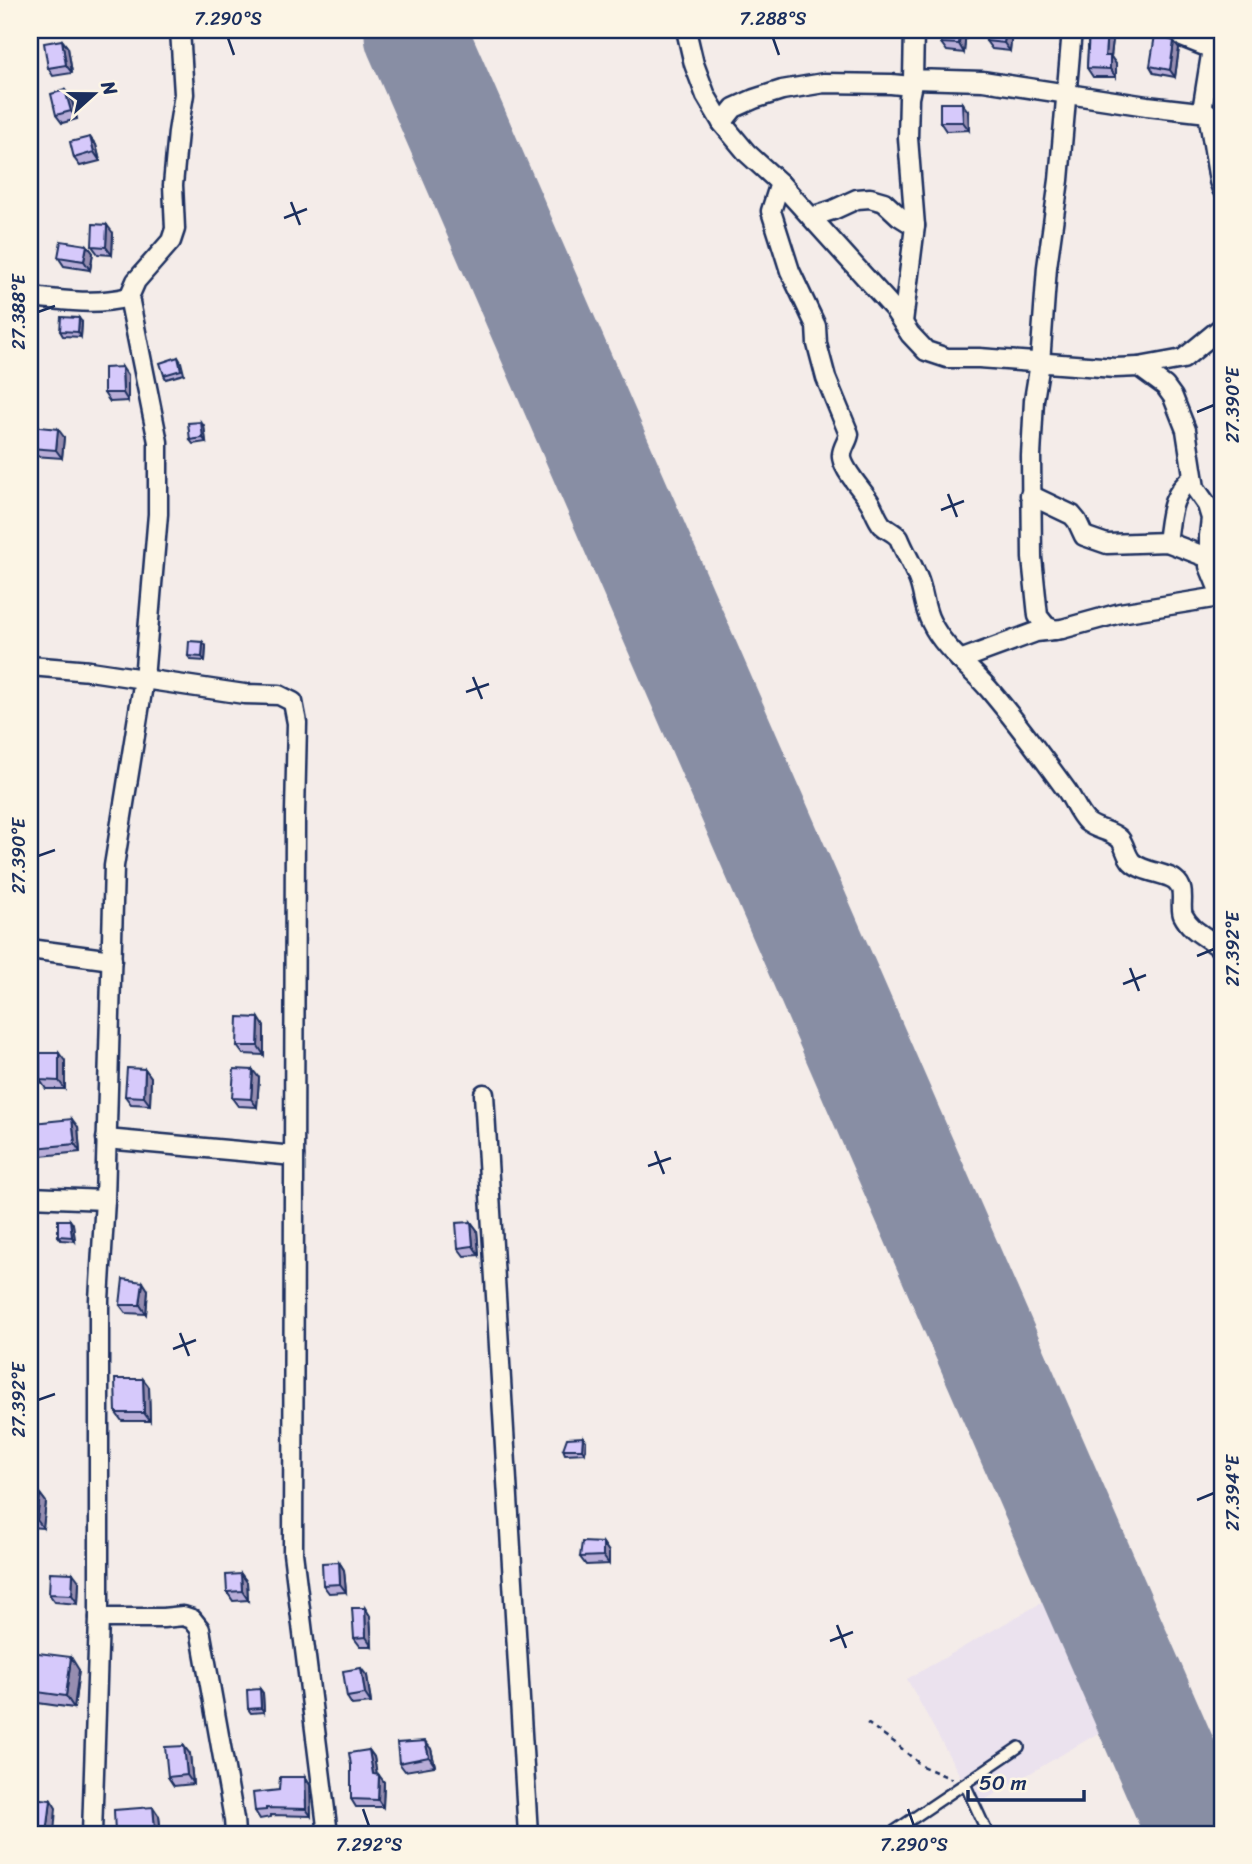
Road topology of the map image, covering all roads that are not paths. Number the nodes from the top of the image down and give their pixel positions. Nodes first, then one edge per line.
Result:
1 (180, 30) edge
2 (686, 30) edge
3 (914, 30) edge
4 (1072, 30) edge
5 (1164, 30) edge
6 (1215, 30) edge
7 (1217, 52) edge
8 (912, 82) junction
9 (1066, 93) junction
10 (1202, 111) junction
11 (722, 123) junction
12 (780, 183) junction
13 (1222, 190) edge
14 (811, 217) junction
15 (915, 226) junction
16 (30, 297) edge
17 (129, 297) junction
18 (902, 322) junction
19 (1222, 327) edge
20 (1040, 363) junction
21 (1139, 367) junction
22 (1193, 477) junction
23 (1030, 495) junction
24 (1216, 509) edge
25 (1167, 542) junction
26 (1209, 558) junction
27 (1221, 594) edge
28 (1037, 624) junction
29 (960, 660) junction
30 (30, 666) edge
31 (144, 679) junction
32 (30, 949) edge
33 (1222, 950) edge
34 (112, 960) junction
35 (484, 1094) dead end
36 (106, 1139) junction
37 (294, 1156) junction
38 (30, 1198) edge
39 (105, 1200) junction
40 (99, 1618) junction
41 (1019, 1748) dead end
42 (965, 1784) junction
43 (92, 1834) edge
44 (235, 1834) edge
45 (328, 1834) edge
46 (528, 1834) edge
47 (890, 1834) edge
48 (988, 1834) edge

1 - 17 street
2 - 11 street
3 - 8 street
4 - 9 street
5 - 7 street
6 - 7 street
7 - 10 street
8 - 9 street
8 - 11 street
8 - 15 street
9 - 10 street
9 - 20 street
10 - 13 street
11 - 12 street
12 - 14 street
12 - 29 street
14 - 15 street
14 - 18 street
15 - 18 street
16 - 17 street
17 - 31 street
18 - 20 street
19 - 21 street
20 - 21 street
20 - 23 street
21 - 22 street
22 - 24 street
22 - 25 street
23 - 25 street
23 - 28 street
24 - 26 street
25 - 26 street
26 - 27 street
27 - 28 street
28 - 29 street
29 - 33 street
30 - 31 street
31 - 34 street
31 - 37 street
32 - 34 street
34 - 36 street
35 - 46 street
36 - 37 street
36 - 39 street
37 - 45 street
38 - 39 street
39 - 40 street
40 - 43 street
40 - 44 street
41 - 42 lane
42 - 47 lane
42 - 48 lane

